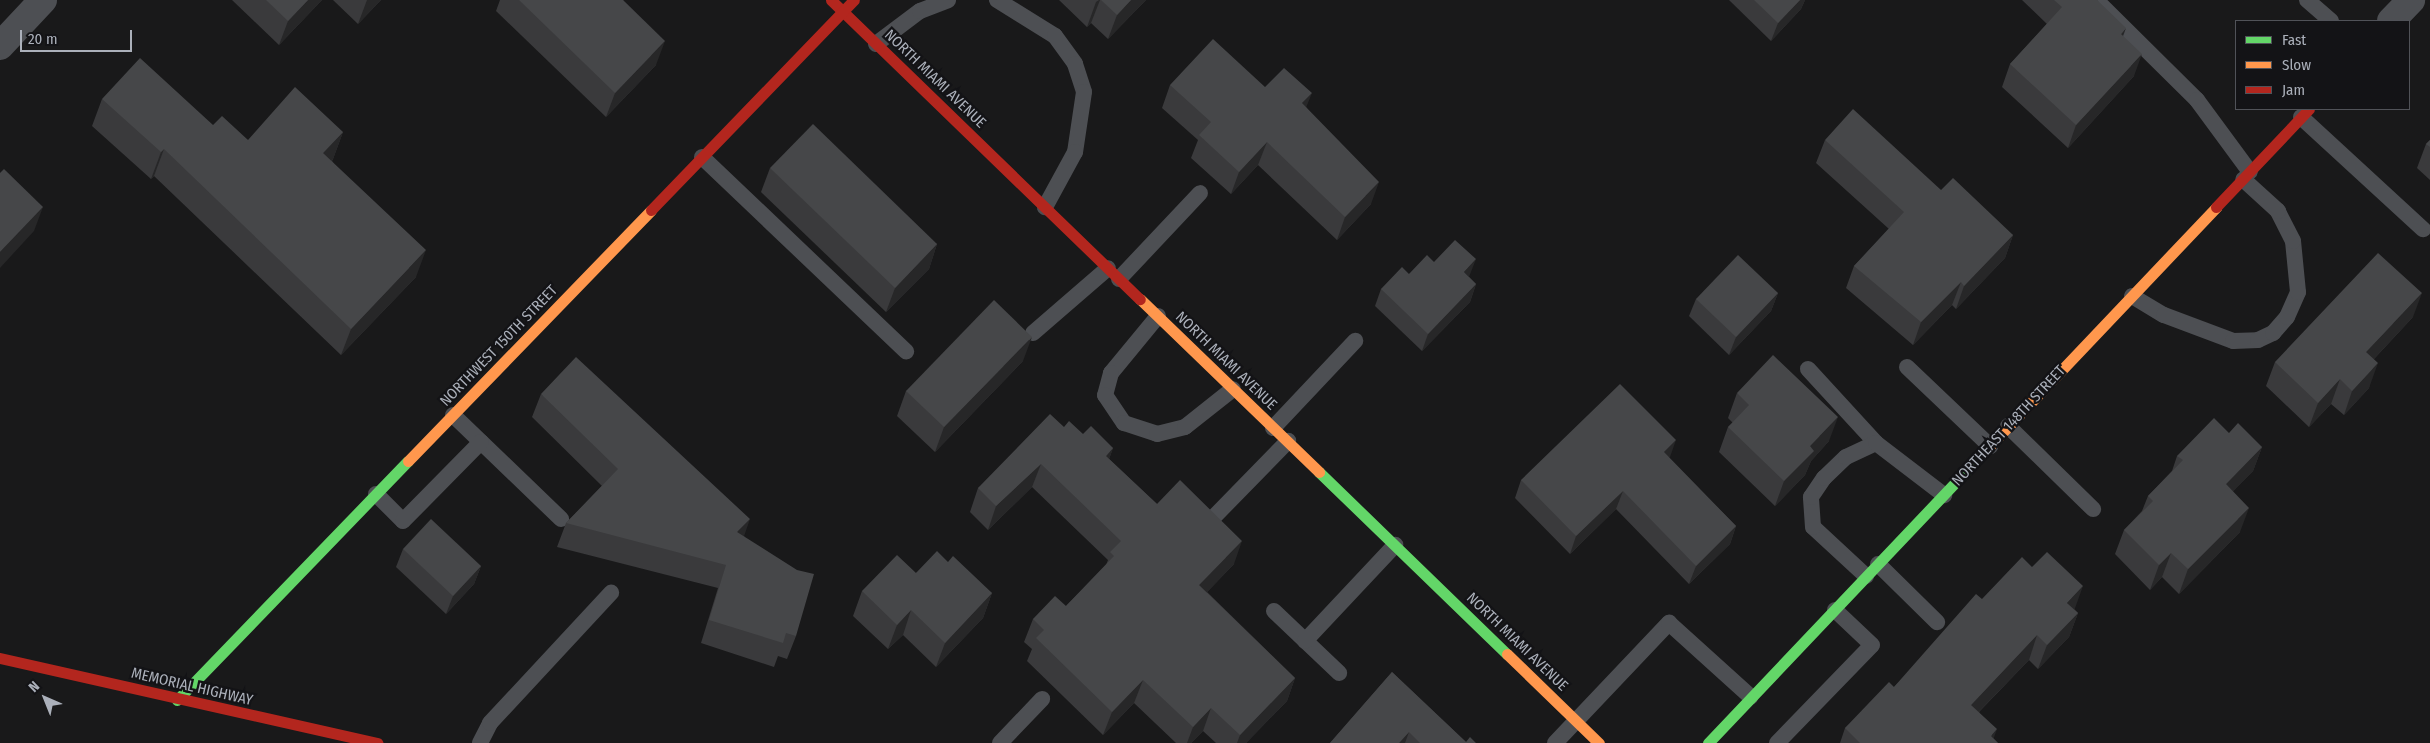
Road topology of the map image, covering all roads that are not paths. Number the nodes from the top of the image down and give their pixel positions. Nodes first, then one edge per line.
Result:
1 (44, 0) edge
2 (831, 0) edge
3 (854, 0) edge
4 (948, 0) edge
5 (997, 0) edge
6 (2096, 0) edge
7 (2307, 0) edge
8 (2411, 0) edge
9 (843, 12) junction
10 (2330, 20) edge
11 (2392, 20) edge
12 (876, 44) junction
13 (0, 46) edge
14 (2305, 113) edge
15 (702, 157) junction
16 (2246, 175) junction
17 (1200, 193) dead end
18 (1045, 207) junction
19 (2423, 229) dead end
20 (1114, 274) junction
21 (2132, 296) junction
22 (1158, 316) junction
23 (1034, 334) dead end
24 (1356, 341) dead end
25 (906, 351) dead end
26 (1907, 367) dead end
27 (1808, 369) dead end
28 (1233, 389) junction
29 (453, 415) junction
30 (2008, 426) junction
31 (1273, 428) junction
32 (1288, 441) junction
33 (481, 442) junction
34 (1876, 443) junction
35 (1990, 446) junction
36 (376, 494) junction
37 (1944, 495) junction
38 (2093, 509) dead end
39 (561, 519) dead end
40 (1210, 521) edge
41 (1395, 545) junction
42 (1878, 564) junction
43 (1866, 576) junction
44 (611, 593) dead end
45 (1835, 610) junction
46 (1274, 611) dead end
47 (1938, 622) dead end
48 (1305, 641) junction
49 (0, 658) edge
50 (1339, 673) dead end
51 (1751, 697) junction
52 (1042, 699) dead end
53 (177, 700) junction
54 (1577, 721) junction
55 (378, 743) edge
56 (480, 743) edge
57 (1000, 743) edge
58 (1555, 743) edge
59 (1599, 743) edge
60 (1708, 743) edge
61 (1778, 743) edge

1 - 13 street
2 - 9 street, NORTH MIAMI AVENUE
3 - 9 street, NORTHWEST 150TH STREET
4 - 12 lane
5 - 18 lane
6 - 16 lane
7 - 10 lane
8 - 11 street
9 - 12 street, NORTH MIAMI AVENUE
9 - 15 street, NORTHWEST 150TH STREET
12 - 18 street, NORTH MIAMI AVENUE
14 - 16 street, NORTHEAST 148TH STREET
14 - 19 lane
15 - 25 lane
15 - 29 street, NORTHWEST 150TH STREET
16 - 21 street, NORTHEAST 148TH STREET
16 - 21 lane
17 - 20 lane
18 - 20 street, NORTH MIAMI AVENUE
20 - 22 street, NORTH MIAMI AVENUE
20 - 23 lane
21 - 30 street, NORTHEAST 148TH STREET
22 - 28 street, NORTH MIAMI AVENUE
22 - 28 lane
24 - 31 lane
26 - 35 lane
27 - 34 lane
28 - 31 street, NORTH MIAMI AVENUE
29 - 33 lane
29 - 36 street, NORTHWEST 150TH STREET
30 - 35 street, NORTHEAST 148TH STREET
30 - 38 lane
31 - 32 street, NORTH MIAMI AVENUE
32 - 40 lane
32 - 41 street, NORTH MIAMI AVENUE
33 - 36 lane
33 - 39 lane
34 - 37 lane
34 - 43 lane
35 - 37 street, NORTHEAST 148TH STREET
36 - 53 street, NORTHWEST 150TH STREET
37 - 42 street, NORTHEAST 148TH STREET
41 - 48 lane
41 - 54 street, NORTH MIAMI AVENUE
42 - 43 street, NORTHEAST 148TH STREET
42 - 47 lane
43 - 45 street, NORTHEAST 148TH STREET
44 - 56 lane
45 - 51 street, NORTHEAST 148TH STREET
45 - 61 lane
46 - 48 lane
48 - 50 lane
49 - 53 street, MEMORIAL HIGHWAY
51 - 54 lane
51 - 60 street, NORTHEAST 148TH STREET
52 - 57 lane
53 - 55 street, MEMORIAL HIGHWAY
54 - 58 lane
54 - 59 street, NORTH MIAMI AVENUE

